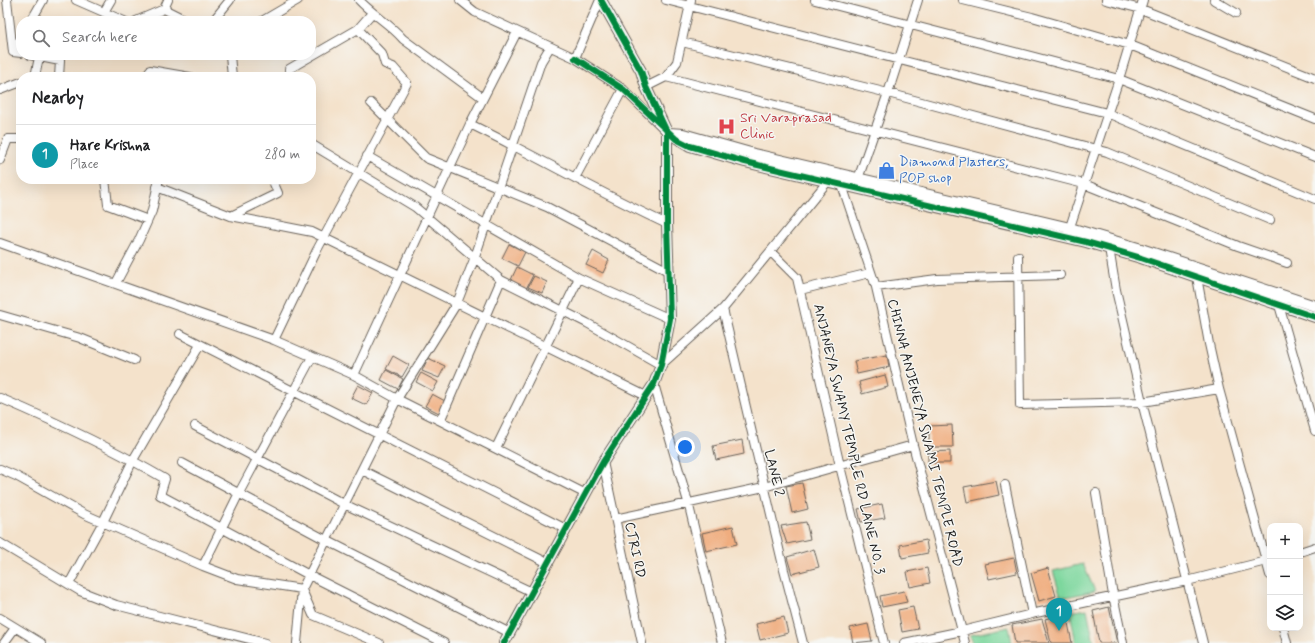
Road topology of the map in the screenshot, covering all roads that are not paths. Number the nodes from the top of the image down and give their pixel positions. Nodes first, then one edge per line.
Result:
1 (7, 0) edge
2 (43, 0) edge
3 (76, 0) edge
4 (111, 0) edge
5 (168, 0) edge
6 (230, 0) edge
7 (298, 0) edge
8 (360, 0) edge
9 (460, 0) edge
10 (600, 0) edge
11 (666, 0) edge
12 (815, 0) edge
13 (918, 0) edge
14 (963, 0) edge
15 (1106, 0) edge
16 (1144, 0) edge
17 (1214, 0) edge
18 (690, 3) edge
19 (164, 9) junction
20 (1141, 9) junction
21 (104, 12) junction
22 (372, 13) junction
23 (1236, 13) dead end
24 (34, 16) edge
25 (113, 16) edge
26 (148, 16) edge
27 (178, 16) edge
28 (217, 16) edge
29 (271, 16) edge
30 (910, 24) junction
31 (358, 29) junction
32 (517, 32) junction
33 (682, 42) junction
34 (1130, 45) junction
35 (550, 47) junction
36 (16, 48) edge
37 (316, 54) edge
38 (576, 58) junction
39 (898, 59) junction
40 (38, 60) edge
41 (55, 60) edge
42 (230, 60) edge
43 (305, 60) edge
44 (290, 69) dead end
45 (36, 72) edge
46 (59, 72) edge
47 (149, 72) edge
48 (161, 72) edge
49 (232, 72) edge
50 (666, 77) junction
51 (1315, 78) edge
52 (1120, 79) junction
53 (16, 84) edge
54 (646, 87) junction
55 (623, 89) junction
56 (0, 90) edge
57 (888, 93) junction
58 (483, 98) junction
59 (371, 103) dead end
60 (1108, 113) junction
61 (1315, 118) edge
62 (387, 119) junction
63 (470, 124) junction
64 (875, 129) junction
65 (667, 132) junction
66 (16, 139) edge
67 (513, 144) junction
68 (316, 147) edge
69 (1096, 150) junction
70 (367, 156) junction
71 (1315, 157) edge
72 (0, 160) edge
73 (450, 168) junction
74 (358, 173) junction
75 (575, 178) junction
76 (858, 179) junction
77 (828, 181) junction
78 (106, 184) edge
79 (158, 184) edge
80 (160, 184) edge
81 (274, 184) edge
82 (1084, 184) junction
83 (842, 185) junction
84 (498, 188) junction
85 (437, 196) junction
86 (1315, 199) edge
87 (231, 216) junction
88 (427, 217) junction
89 (148, 220) junction
90 (1270, 220) dead end
91 (667, 224) junction
92 (486, 225) junction
93 (1068, 232) junction
94 (324, 237) junction
95 (0, 243) edge
96 (1109, 248) junction
97 (771, 252) junction
98 (1018, 256) dead end
99 (475, 257) junction
100 (1287, 263) dead end
101 (670, 272) junction
102 (870, 272) junction
103 (401, 274) junction
104 (1060, 275) dead end
105 (1018, 276) junction
106 (1197, 277) junction
107 (578, 278) junction
108 (501, 280) junction
109 (116, 283) junction
110 (876, 287) junction
111 (800, 290) junction
112 (457, 303) junction
113 (1278, 305) junction
114 (1315, 306) edge
115 (723, 308) junction
116 (562, 311) junction
117 (0, 315) edge
118 (485, 317) junction
119 (1315, 317) edge
120 (670, 319) junction
121 (180, 334) dead end
122 (274, 340) junction
123 (200, 345) junction
124 (545, 347) junction
125 (312, 356) junction
126 (134, 360) dead end
127 (661, 365) junction
128 (354, 375) junction
129 (654, 384) junction
130 (1219, 389) junction
131 (293, 392) junction
132 (646, 396) junction
133 (0, 398) edge
134 (397, 399) junction
135 (1142, 402) junction
136 (440, 419) junction
137 (195, 426) dead end
138 (1315, 431) edge
139 (379, 435) junction
140 (913, 445) junction
141 (496, 448) junction
142 (258, 459) junction
143 (133, 460) junction
144 (603, 462) junction
145 (182, 463) dead end
146 (840, 466) junction
147 (0, 469) edge
148 (362, 470) junction
149 (1005, 486) dead end
150 (764, 487) junction
151 (239, 493) junction
152 (1096, 493) dead end
153 (586, 494) junction
154 (688, 502) junction
155 (344, 504) junction
156 (615, 519) junction
157 (103, 522) junction
158 (222, 528) junction
159 (566, 529) junction
160 (326, 540) junction
161 (0, 543) edge
162 (1315, 547) edge
163 (1303, 551) edge
164 (1268, 559) edge
165 (1267, 560) edge
166 (548, 563) junction
167 (203, 566) junction
168 (309, 575) junction
169 (1187, 581) junction
170 (69, 584) junction
171 (302, 589) junction
172 (532, 592) junction
173 (1113, 595) junction
174 (1031, 614) junction
175 (0, 618) edge
176 (15, 628) junction
177 (962, 631) junction
178 (1284, 631) edge
179 (510, 633) junction
180 (4, 643) edge
181 (41, 643) edge
182 (265, 643) edge
183 (297, 643) edge
184 (379, 643) edge
185 (444, 643) edge
186 (504, 643) edge
187 (642, 643) edge
188 (722, 643) edge
189 (803, 643) edge
190 (884, 643) edge
191 (904, 643) edge
192 (965, 643) edge
193 (1123, 643) edge
194 (1203, 643) edge
195 (1286, 643) edge

1 - 36 street
2 - 24 street
3 - 21 street
4 - 21 street
5 - 19 street
6 - 28 street
7 - 29 street
8 - 22 street
9 - 32 street
10 - 38 street
10 - 54 street
11 - 18 street
12 - 30 street
13 - 30 street
14 - 34 street
15 - 20 street
16 - 20 street
17 - 23 street
18 - 33 street
18 - 39 street
19 - 26 street
19 - 27 street
20 - 34 street
20 - 51 street
21 - 25 street
22 - 31 street
22 - 58 street
30 - 39 street
30 - 52 street
31 - 37 street
31 - 62 street
32 - 35 street
32 - 58 street
33 - 50 street
33 - 57 street
34 - 52 street
34 - 61 street
35 - 38 street
35 - 67 street
38 - 55 street
39 - 57 street
39 - 60 street
40 - 45 street
41 - 46 street
42 - 49 street
43 - 44 street
47 - 48 street
50 - 54 street
50 - 64 street
52 - 60 street
52 - 71 street
53 - 56 street
54 - 65 street
55 - 65 street
55 - 75 street
57 - 64 street
57 - 69 street
58 - 63 street
59 - 62 street
60 - 69 street
60 - 86 street
62 - 70 street
62 - 73 street
63 - 67 street
63 - 73 street
64 - 76 street
64 - 82 street
65 - 76 street
65 - 77 street
65 - 91 street
66 - 72 street
67 - 75 street
67 - 84 street
68 - 74 street
69 - 82 street
69 - 90 street
70 - 74 street
70 - 85 street
73 - 84 street
73 - 85 street
74 - 88 street
74 - 94 street
75 - 91 street
76 - 93 street
77 - 83 street
77 - 97 street
78 - 89 street
79 - 89 street
80 - 87 street
81 - 87 street
82 - 93 street
82 - 100 street
83 - 93 street
83 - 102 street, CHINNA ANJENEYA SWAMI TEMPLE ROAD
84 - 92 street
84 - 101 street
85 - 88 street
85 - 92 street
87 - 94 street
88 - 99 street
88 - 103 street
89 - 109 street
91 - 101 street
92 - 99 street
92 - 107 street
93 - 96 street
93 - 114 street
94 - 103 street
94 - 122 street
95 - 109 street
96 - 106 street
96 - 135 street
97 - 111 street, ANJANEYA SWAMY TEMPLE RD LANE NO. 3
97 - 115 street
98 - 105 street
99 - 108 street
99 - 112 street
101 - 120 street
102 - 110 street, CHINNA ANJENEYA SWAMI TEMPLE ROAD
102 - 111 street
103 - 112 street
103 - 128 street
104 - 105 street
105 - 110 street
105 - 135 street
106 - 113 street
106 - 130 street
107 - 116 street
107 - 120 street
108 - 116 street
108 - 118 street
109 - 122 street
110 - 140 street, CHINNA ANJENEYA SWAMI TEMPLE ROAD
111 - 146 street, ANJANEYA SWAMY TEMPLE RD LANE NO. 3
112 - 118 street
112 - 134 street
113 - 119 street
113 - 138 street
115 - 127 street
115 - 150 street, LANE 2
116 - 124 street
116 - 127 street
117 - 126 street
118 - 124 street
118 - 136 street
120 - 127 street
121 - 123 street
122 - 125 street
123 - 131 street
123 - 143 street
124 - 132 street
124 - 141 street
125 - 128 street
125 - 131 street
127 - 129 street
128 - 134 street
129 - 132 street
129 - 154 street
130 - 135 street
130 - 164 street
131 - 139 street
131 - 142 street
132 - 144 street
133 - 143 street
134 - 136 street
134 - 139 street
135 - 169 street
136 - 141 street
137 - 142 street
139 - 148 street
139 - 159 street
140 - 146 street
140 - 177 street, CHINNA ANJENEYA SWAMI TEMPLE ROAD
141 - 153 street
142 - 151 street
142 - 155 street
143 - 157 street
143 - 158 street
144 - 153 street
144 - 156 street, CTRI RD
145 - 151 street
146 - 150 street
146 - 190 street, ANJANEYA SWAMY TEMPLE RD LANE NO. 3
147 - 157 street
148 - 155 street
148 - 166 street
149 - 174 street
150 - 154 street
150 - 189 street, LANE 2
151 - 158 street
151 - 160 street
152 - 173 street
153 - 159 street
154 - 156 street
154 - 188 street
155 - 160 street
155 - 172 street
156 - 187 street, CTRI RD
157 - 167 street
157 - 170 street
158 - 167 street
158 - 168 street
159 - 166 street
160 - 168 street
160 - 179 street
161 - 170 street
162 - 163 street
165 - 169 street
166 - 172 street
167 - 171 street
168 - 171 street
168 - 185 street
169 - 173 street
169 - 194 street
170 - 182 street
171 - 183 street
171 - 184 street
172 - 179 street
173 - 174 street
173 - 193 street
174 - 177 street
175 - 176 street
176 - 180 street
176 - 181 street
177 - 191 street
177 - 192 street, CHINNA ANJENEYA SWAMI TEMPLE ROAD
178 - 195 street
179 - 186 street

